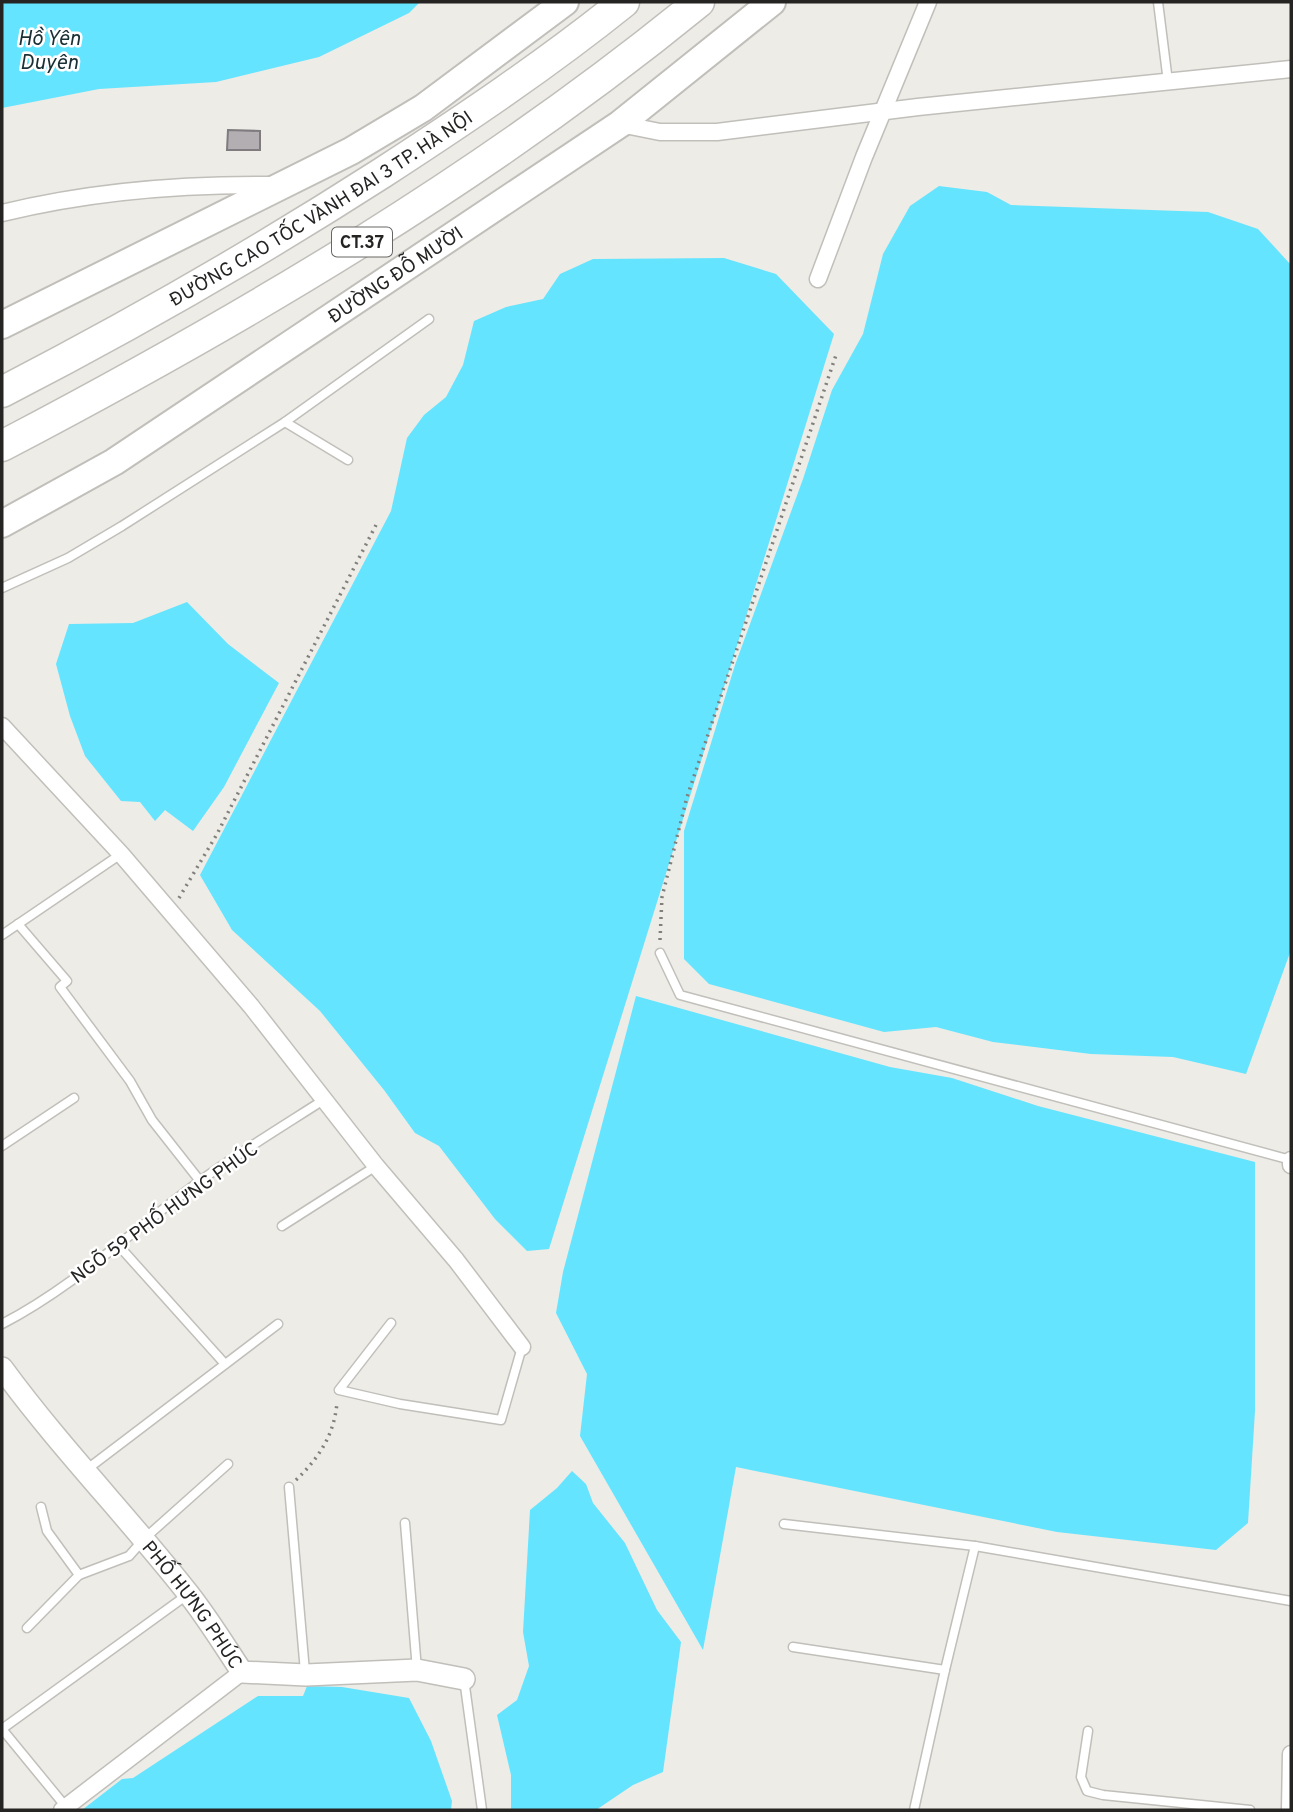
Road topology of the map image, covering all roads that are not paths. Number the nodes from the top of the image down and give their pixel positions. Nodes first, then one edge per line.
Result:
1 (565, 2) edge
2 (624, 2) edge
3 (699, 2) edge
4 (772, 2) edge
5 (928, 2) edge
6 (1158, 2) edge
7 (1290, 72) edge
8 (1168, 82) junction
9 (884, 112) junction
10 (620, 124) junction
11 (283, 185) junction
12 (2, 213) edge
13 (818, 279) dead end
14 (429, 319) dead end
15 (2, 325) edge
16 (2, 392) edge
17 (285, 422) junction
18 (2, 446) edge
19 (348, 460) dead end
20 (2, 524) edge
21 (2, 588) edge
22 (2, 726) edge
23 (121, 854) junction
24 (18, 924) junction
25 (2, 935) edge
26 (660, 953) road end
27 (74, 1098) dead end
28 (325, 1098) junction
29 (2, 1146) edge
30 (1291, 1162) edge
31 (376, 1166) junction
32 (200, 1181) junction
33 (282, 1226) dead end
34 (119, 1246) junction
35 (391, 1323) dead end
36 (2, 1324) edge
37 (278, 1324) dead end
38 (522, 1347) joint
39 (225, 1364) junction
40 (2, 1368) edge
41 (228, 1464) dead end
42 (86, 1470) junction
43 (289, 1487) road end
44 (41, 1507) dead end
45 (405, 1523) dead end
46 (784, 1524) dead end
47 (144, 1539) junction
48 (975, 1546) junction
49 (79, 1575) junction
50 (189, 1594) junction
51 (1291, 1601) edge
52 (27, 1628) dead end
53 (793, 1647) dead end
54 (417, 1670) junction
55 (945, 1670) junction
56 (242, 1672) junction
57 (306, 1675) junction
58 (464, 1679) joint
59 (2, 1729) edge
60 (1088, 1731) dead end
61 (1291, 1754) edge
62 (64, 1808) edge
63 (482, 1810) edge
64 (914, 1810) edge
65 (1250, 1810) edge
66 (1290, 1810) edge

1 - 11 main road
2 - 16 highway, ĐƯỜNG CAO TỐC VÀNH ĐAI 3 TP. HÀ NỘI / CT.37
3 - 18 highway, CT.37
4 - 10 main road, ĐƯỜNG ĐỖ MƯỜI
5 - 9 street
6 - 8 lane
7 - 8 street
8 - 9 street
9 - 10 street
9 - 13 street
10 - 20 main road, ĐƯỜNG ĐỖ MƯỜI
11 - 12 street
11 - 15 main road
14 - 17 lane
17 - 19 lane
17 - 21 lane
22 - 23 street
23 - 24 lane
23 - 28 street
24 - 25 lane
24 - 32 lane
26 - 30 lane
27 - 29 lane
28 - 31 street
28 - 32 lane, NGÕ 59 PHỐ HƯNG PHÚC
31 - 33 lane
31 - 38 street
32 - 34 lane, NGÕ 59 PHỐ HƯNG PHÚC
34 - 36 lane, NGÕ 59 PHỐ HƯNG PHÚC
34 - 39 lane
35 - 38 lane
37 - 39 lane
39 - 42 lane
40 - 42 street, PHỐ HƯNG PHÚC
41 - 47 lane
42 - 47 street, PHỐ HƯNG PHÚC
43 - 57 lane
44 - 49 lane
45 - 54 lane
46 - 48 lane
47 - 49 lane
47 - 50 street, PHỐ HƯNG PHÚC
48 - 51 lane
48 - 55 lane
49 - 52 lane
50 - 56 street, PHỐ HƯNG PHÚC
50 - 59 lane
53 - 55 lane
54 - 57 street, PHỐ HƯNG PHÚC
54 - 58 street, PHỐ HƯNG PHÚC
55 - 64 lane
56 - 57 street, PHỐ HƯNG PHÚC
56 - 62 street
58 - 63 lane
59 - 62 lane
60 - 65 lane
61 - 66 street

